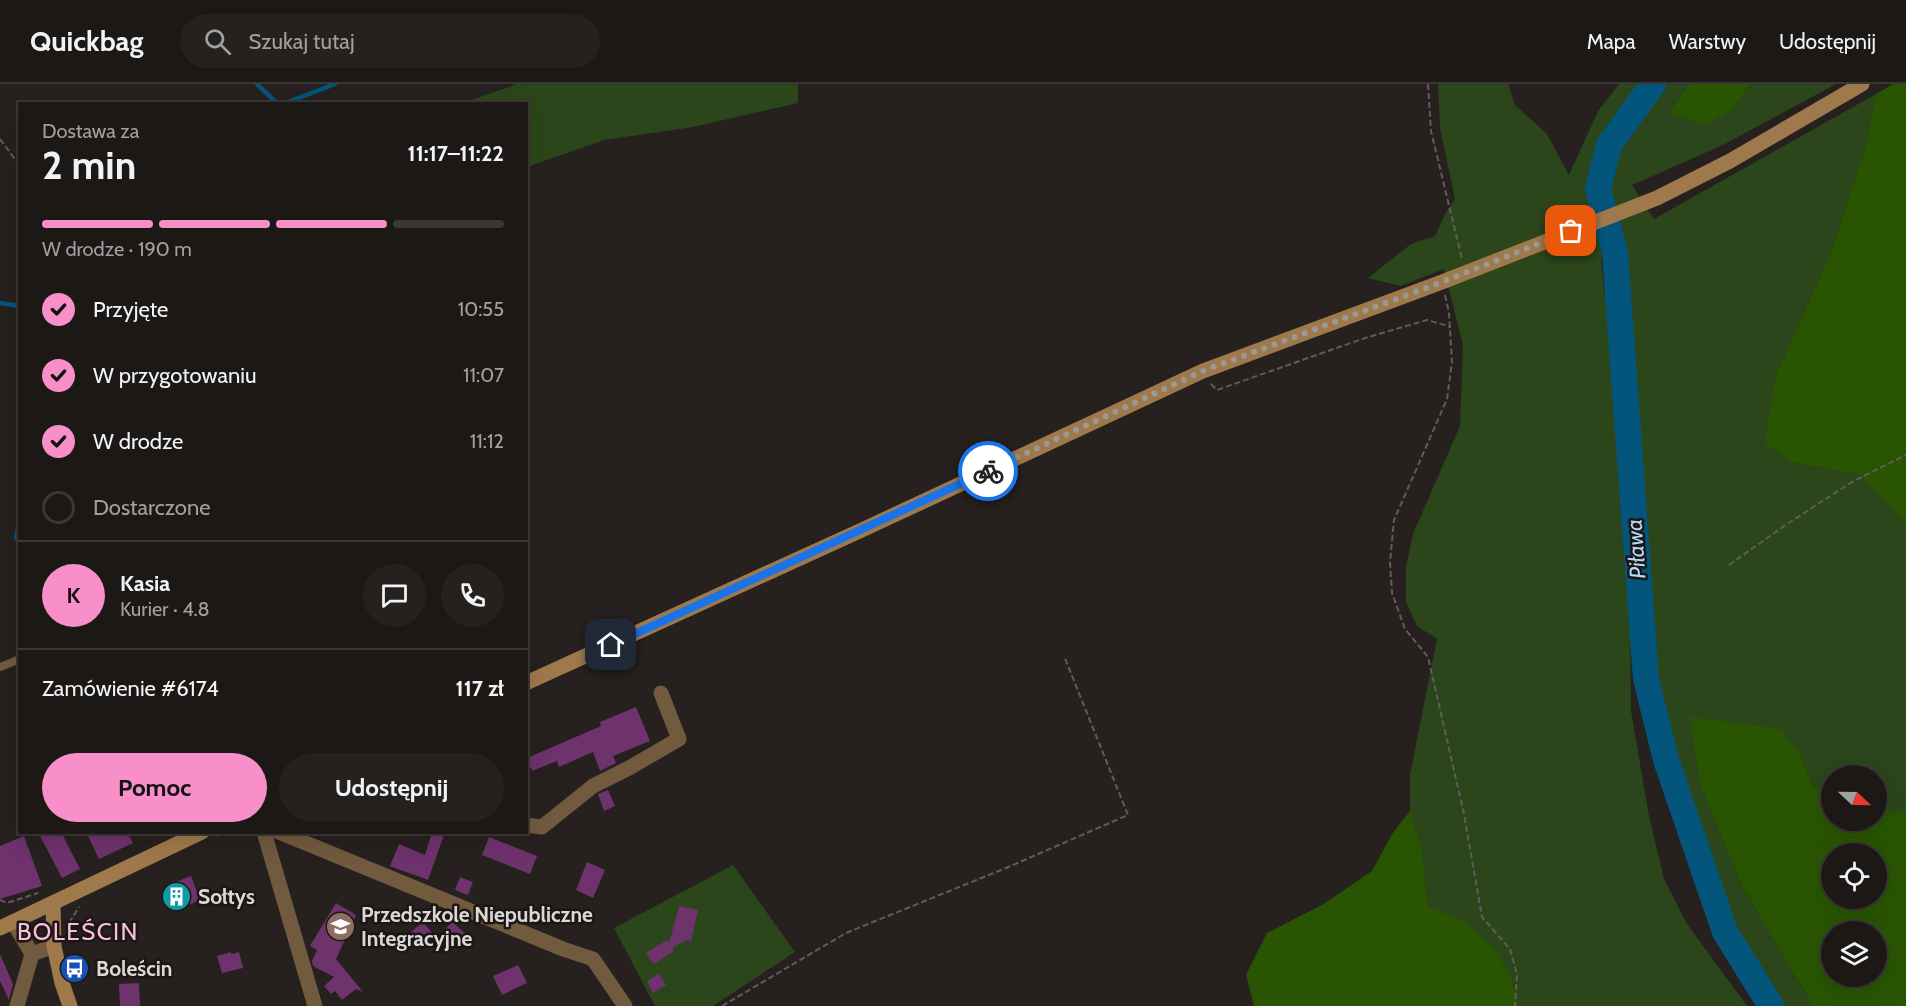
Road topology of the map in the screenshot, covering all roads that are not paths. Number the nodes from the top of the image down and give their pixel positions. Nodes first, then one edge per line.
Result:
1 (1862, 84) edge
2 (18, 660) edge
3 (0, 667) edge
4 (528, 682) edge
5 (661, 693) dead end
6 (528, 825) edge
7 (265, 834) edge
8 (284, 834) edge
9 (208, 835) edge
10 (53, 903) junction
11 (7, 925) edge
12 (58, 943) junction
13 (32, 954) junction
14 (17, 1006) edge
15 (70, 1006) edge
16 (315, 1006) edge
17 (625, 1006) edge

1 - 4 main road
2 - 3 lane
5 - 6 street
7 - 16 street
8 - 17 street
9 - 10 main road
10 - 11 main road
10 - 12 main road
11 - 13 street
12 - 13 street
12 - 15 main road
13 - 14 street

